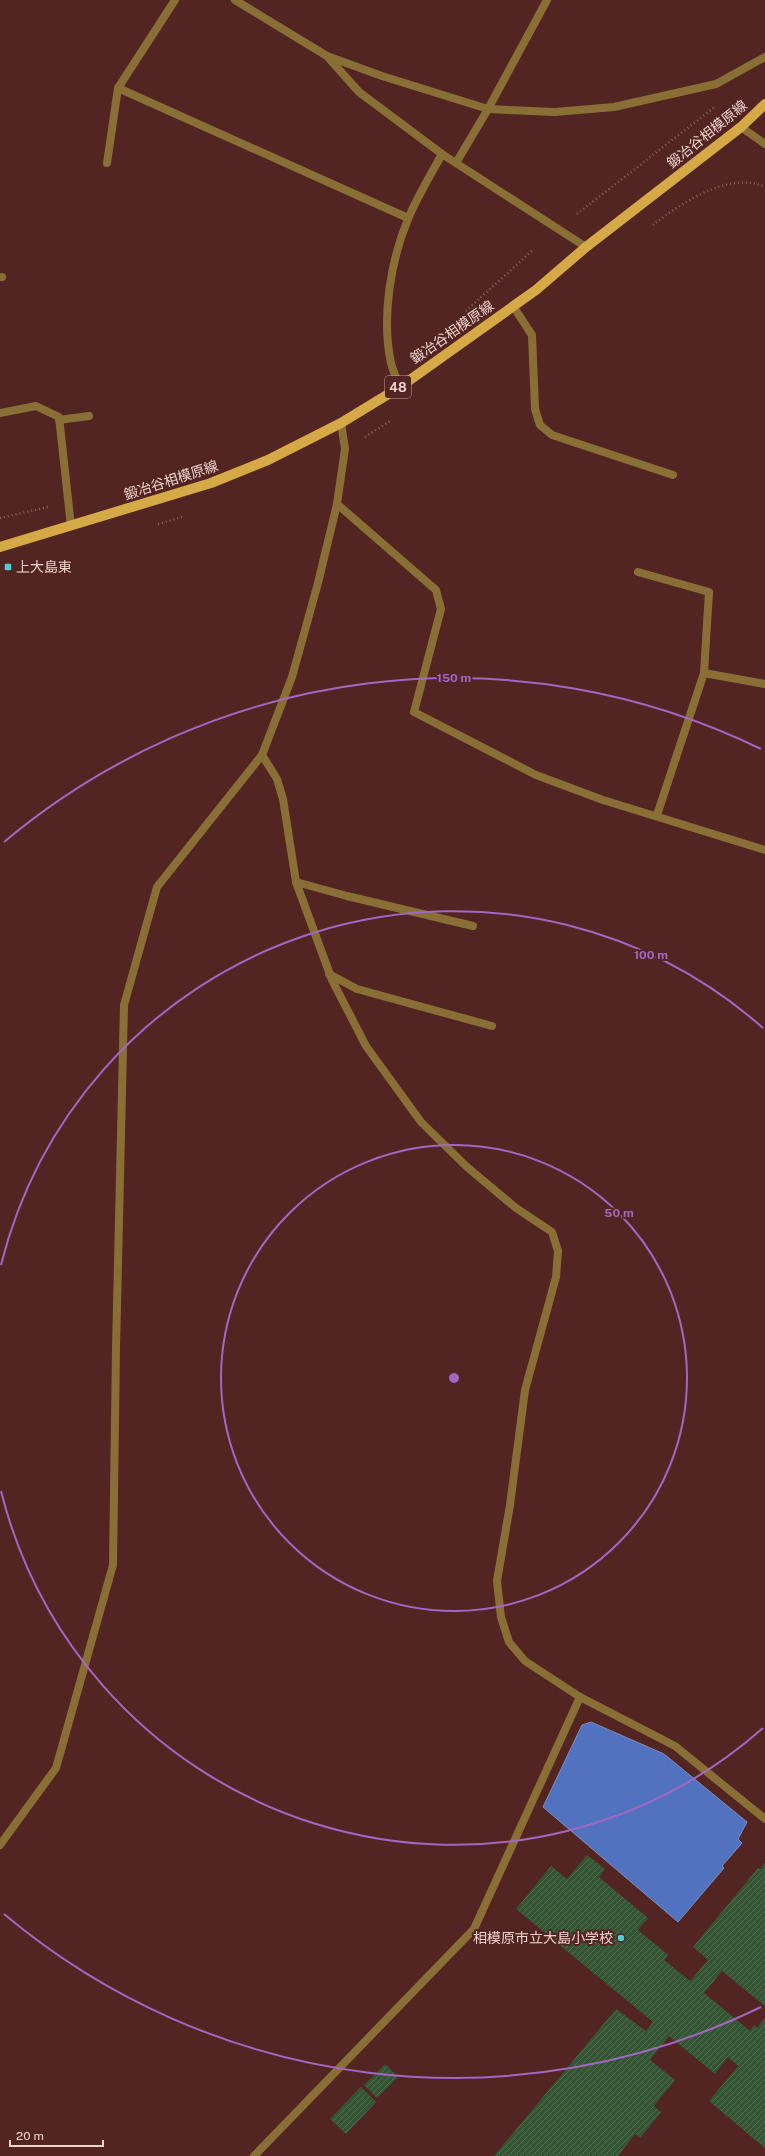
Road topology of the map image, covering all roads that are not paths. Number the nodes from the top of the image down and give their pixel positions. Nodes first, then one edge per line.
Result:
1 (175, 0) edge
2 (235, 0) edge
3 (547, 0) edge
4 (327, 56) junction
5 (765, 56) edge
6 (118, 88) junction
7 (765, 104) edge
8 (488, 109) junction
9 (741, 126) junction
10 (765, 144) edge
11 (442, 154) junction
12 (456, 162) junction
13 (106, 163) dead end
14 (408, 218) junction
15 (586, 247) junction
16 (513, 306) junction
17 (400, 387) junction
18 (0, 413) edge
19 (89, 416) dead end
20 (59, 420) junction
21 (341, 423) junction
22 (672, 475) dead end
23 (337, 504) junction
24 (71, 526) junction
25 (0, 547) edge
26 (638, 572) dead end
27 (704, 673) junction
28 (765, 684) edge
29 (262, 756) junction
30 (656, 815) junction
31 (765, 850) edge
32 (296, 882) junction
33 (473, 926) dead end
34 (329, 974) junction
35 (492, 1026) dead end
36 (580, 1697) junction
37 (765, 1819) edge
38 (0, 1845) edge
39 (254, 2156) edge

1 - 6 street
2 - 4 street
3 - 8 street
4 - 8 street
4 - 11 street
5 - 8 street
6 - 13 street
6 - 14 street
7 - 9 main road, 鍛冶谷相模原線 / 48
8 - 12 street
9 - 10 street
9 - 15 main road, 鍛冶谷相模原線 / 48
11 - 12 street
11 - 14 street
12 - 15 street
14 - 17 street
15 - 16 main road, 鍛冶谷相模原線 / 48
16 - 17 main road, 鍛冶谷相模原線 / 48
16 - 22 street
17 - 21 main road, 鍛冶谷相模原線 / 48
18 - 20 street
19 - 20 street
20 - 24 street
21 - 23 street
21 - 24 main road, 鍛冶谷相模原線 / 48
23 - 29 street
23 - 30 street
24 - 25 main road, 鍛冶谷相模原線 / 48
26 - 27 street
27 - 28 street
27 - 30 street
29 - 32 street
29 - 38 street
30 - 31 street
32 - 33 street
32 - 34 street
34 - 35 street
34 - 36 street
36 - 37 street
36 - 39 street

